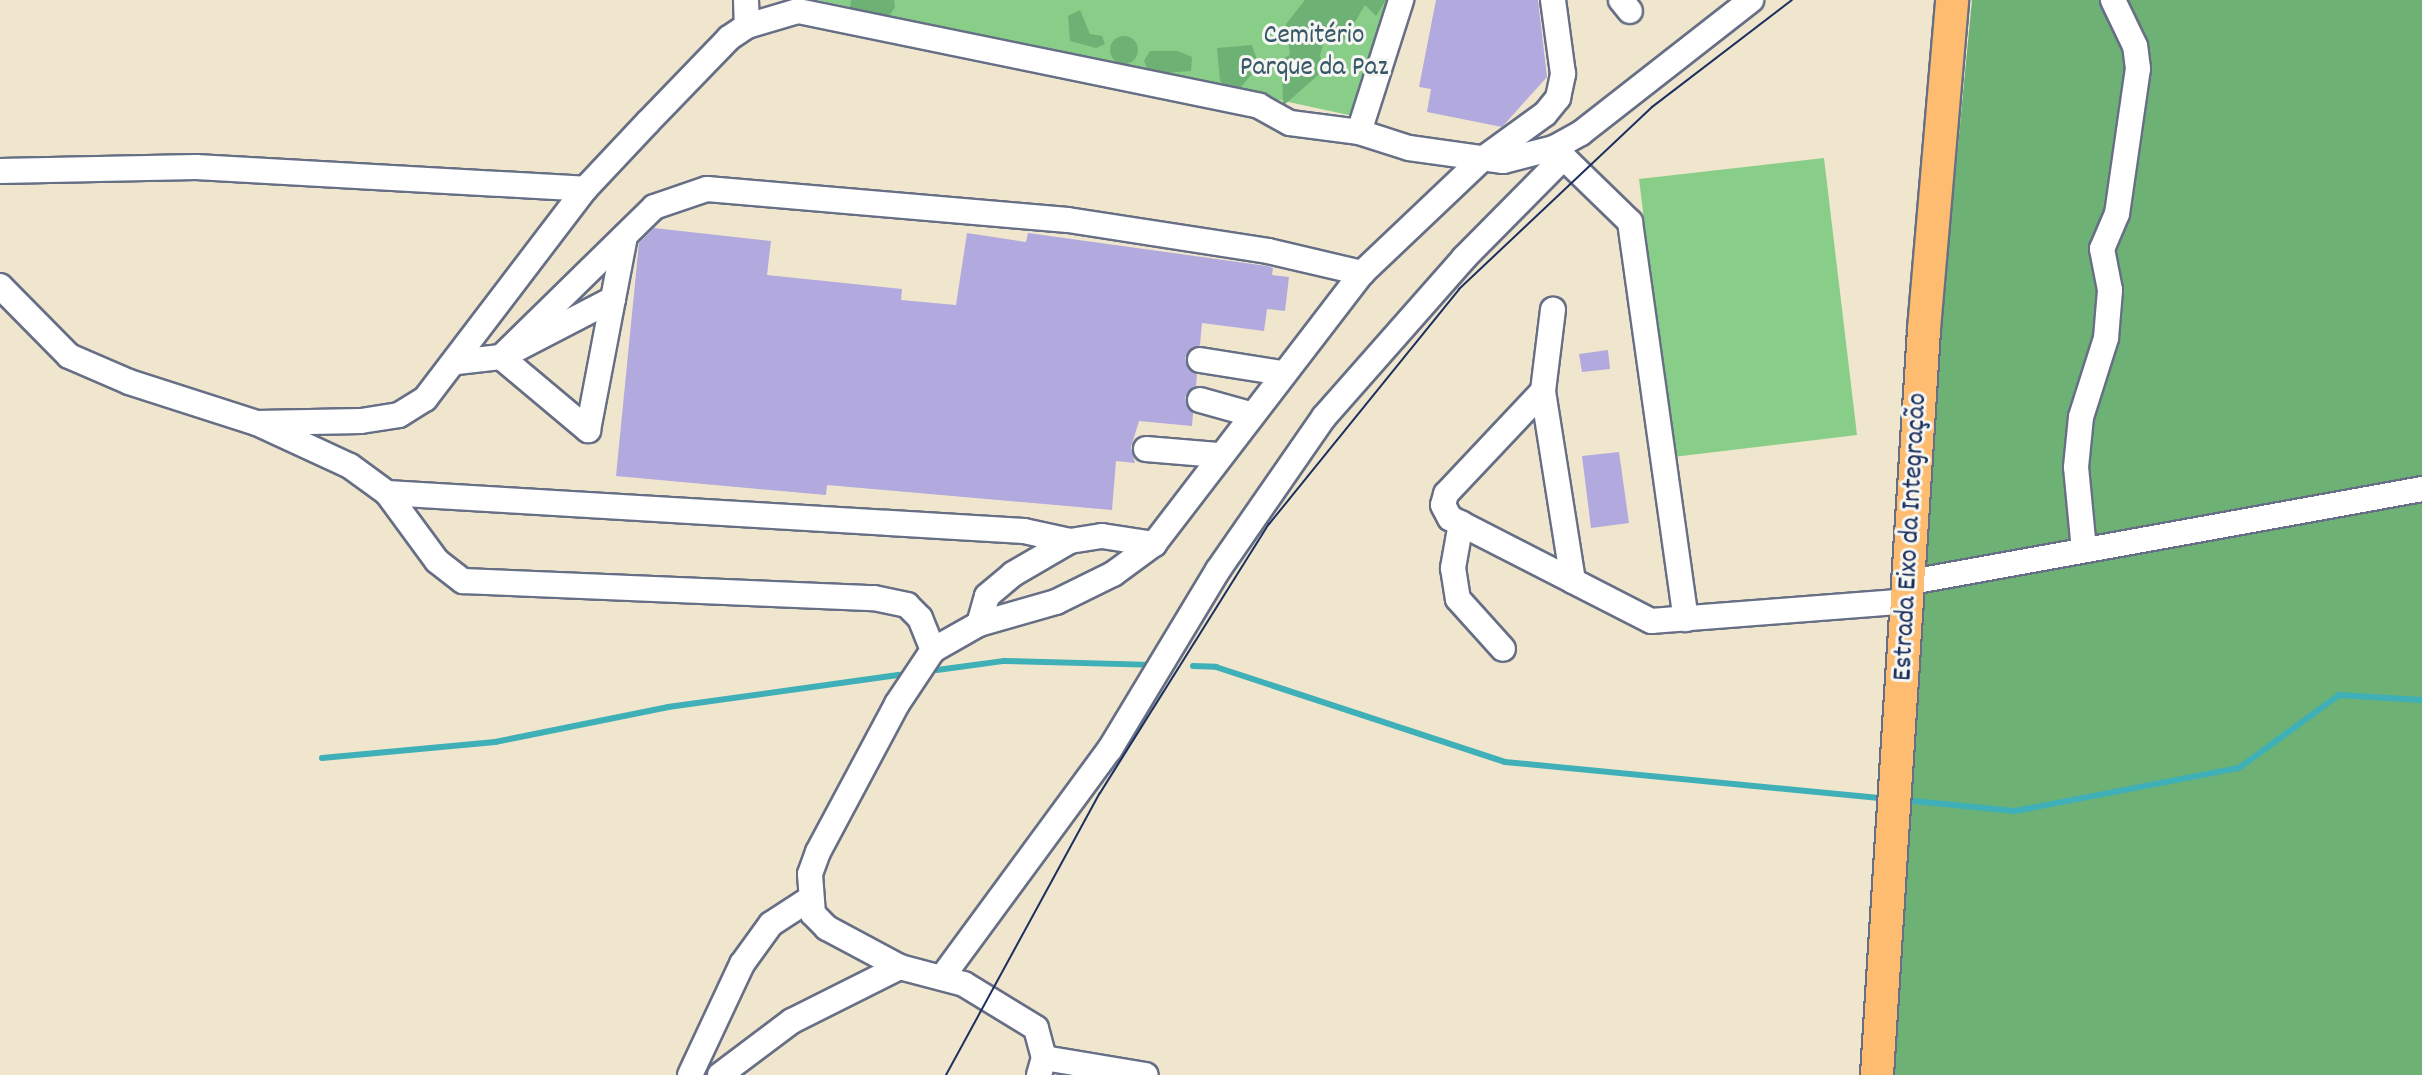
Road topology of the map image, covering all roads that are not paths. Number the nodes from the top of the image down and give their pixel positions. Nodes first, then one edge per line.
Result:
1 (746, 0) edge
2 (1401, 0) edge
3 (1553, 0) edge
4 (1751, 0) edge
5 (1952, 0) edge
6 (2113, 0) edge
7 (747, 26) junction
8 (1359, 132) junction
9 (1559, 152) junction
10 (1480, 161) junction
11 (0, 171) edge
12 (585, 189) junction
13 (625, 236) junction
14 (1362, 273) junction
15 (0, 286) edge
16 (613, 299) junction
17 (1553, 310) dead end
18 (501, 357) junction
19 (1200, 360) dead end
20 (457, 362) junction
21 (1282, 373) junction
22 (1543, 391) junction
23 (1200, 400) dead end
24 (1250, 414) junction
25 (257, 423) junction
26 (1146, 449) dead end
27 (1218, 455) junction
28 (2422, 489) edge
29 (387, 493) junction
30 (1461, 523) junction
31 (1070, 541) junction
32 (1154, 544) junction
33 (2084, 550) junction
34 (1573, 581) junction
35 (1910, 591) junction
36 (1686, 619) junction
37 (979, 624) junction
38 (1503, 649) dead end
39 (933, 650) junction
40 (808, 900) junction
41 (900, 967) junction
42 (943, 976) junction
43 (1042, 1066) edge
44 (690, 1075) edge
45 (720, 1075) edge
46 (1146, 1075) edge
47 (1877, 1075) edge

1 - 7 street
2 - 8 street
3 - 10 street
4 - 9 street
5 - 35 main road, Estrada Eixo da Integração
6 - 33 street
7 - 8 street
7 - 12 street
8 - 10 street
9 - 10 street
9 - 36 street
9 - 42 street
10 - 14 street
11 - 12 street
12 - 20 street
13 - 14 street
13 - 16 street
13 - 18 street
14 - 21 street
15 - 25 street
16 - 18 street
16 - 18 street
17 - 22 street
18 - 20 street
19 - 21 street
20 - 25 street
21 - 24 street
22 - 30 street
22 - 34 street
23 - 24 street
24 - 27 street
25 - 29 street
26 - 27 street
27 - 32 street
28 - 33 street
29 - 31 street
29 - 39 street
30 - 34 street
30 - 38 street
31 - 32 street
31 - 37 street
32 - 37 street
33 - 35 street
34 - 36 street
35 - 36 street
35 - 47 main road, Estrada Eixo da Integração
37 - 39 street
39 - 40 street
40 - 41 street
40 - 44 street
41 - 42 street
41 - 45 street
42 - 43 street
43 - 46 street

